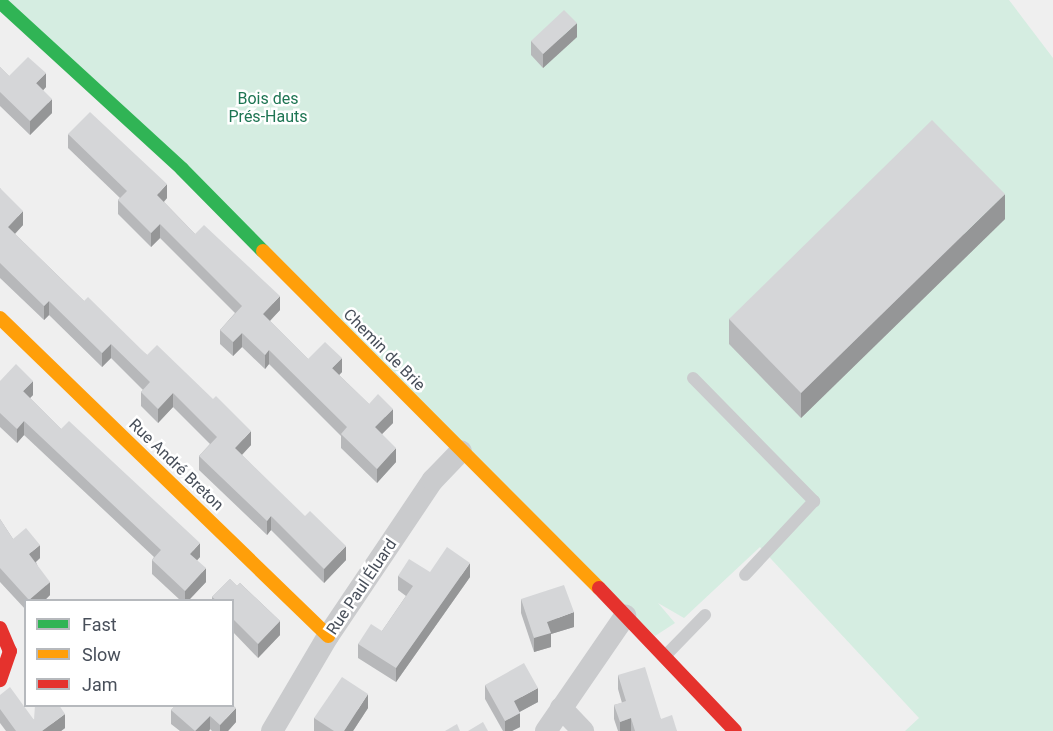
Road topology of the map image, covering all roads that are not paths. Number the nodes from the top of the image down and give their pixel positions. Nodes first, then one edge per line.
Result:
1 (0, 2) edge
2 (0, 318) edge
3 (693, 378) dead end
4 (461, 451) junction
5 (745, 576) dead end
6 (705, 615) dead end
7 (626, 616) junction
8 (0, 628) edge
9 (328, 636) junction
10 (664, 657) junction
11 (0, 680) edge
12 (561, 708) junction
13 (272, 731) edge
14 (546, 731) edge
15 (583, 731) edge
16 (735, 731) edge

1 - 4 street, Chemin de Brie
2 - 9 street, Rue André Breton
3 - 5 lane
4 - 7 street, Chemin de Brie
4 - 9 street, Rue Paul Éluard
6 - 10 lane
7 - 10 street, Chemin de Brie
7 - 12 street
8 - 11 street
9 - 13 street, Rue Paul Éluard
10 - 16 street, Chemin de Brie
12 - 14 street
12 - 15 street

